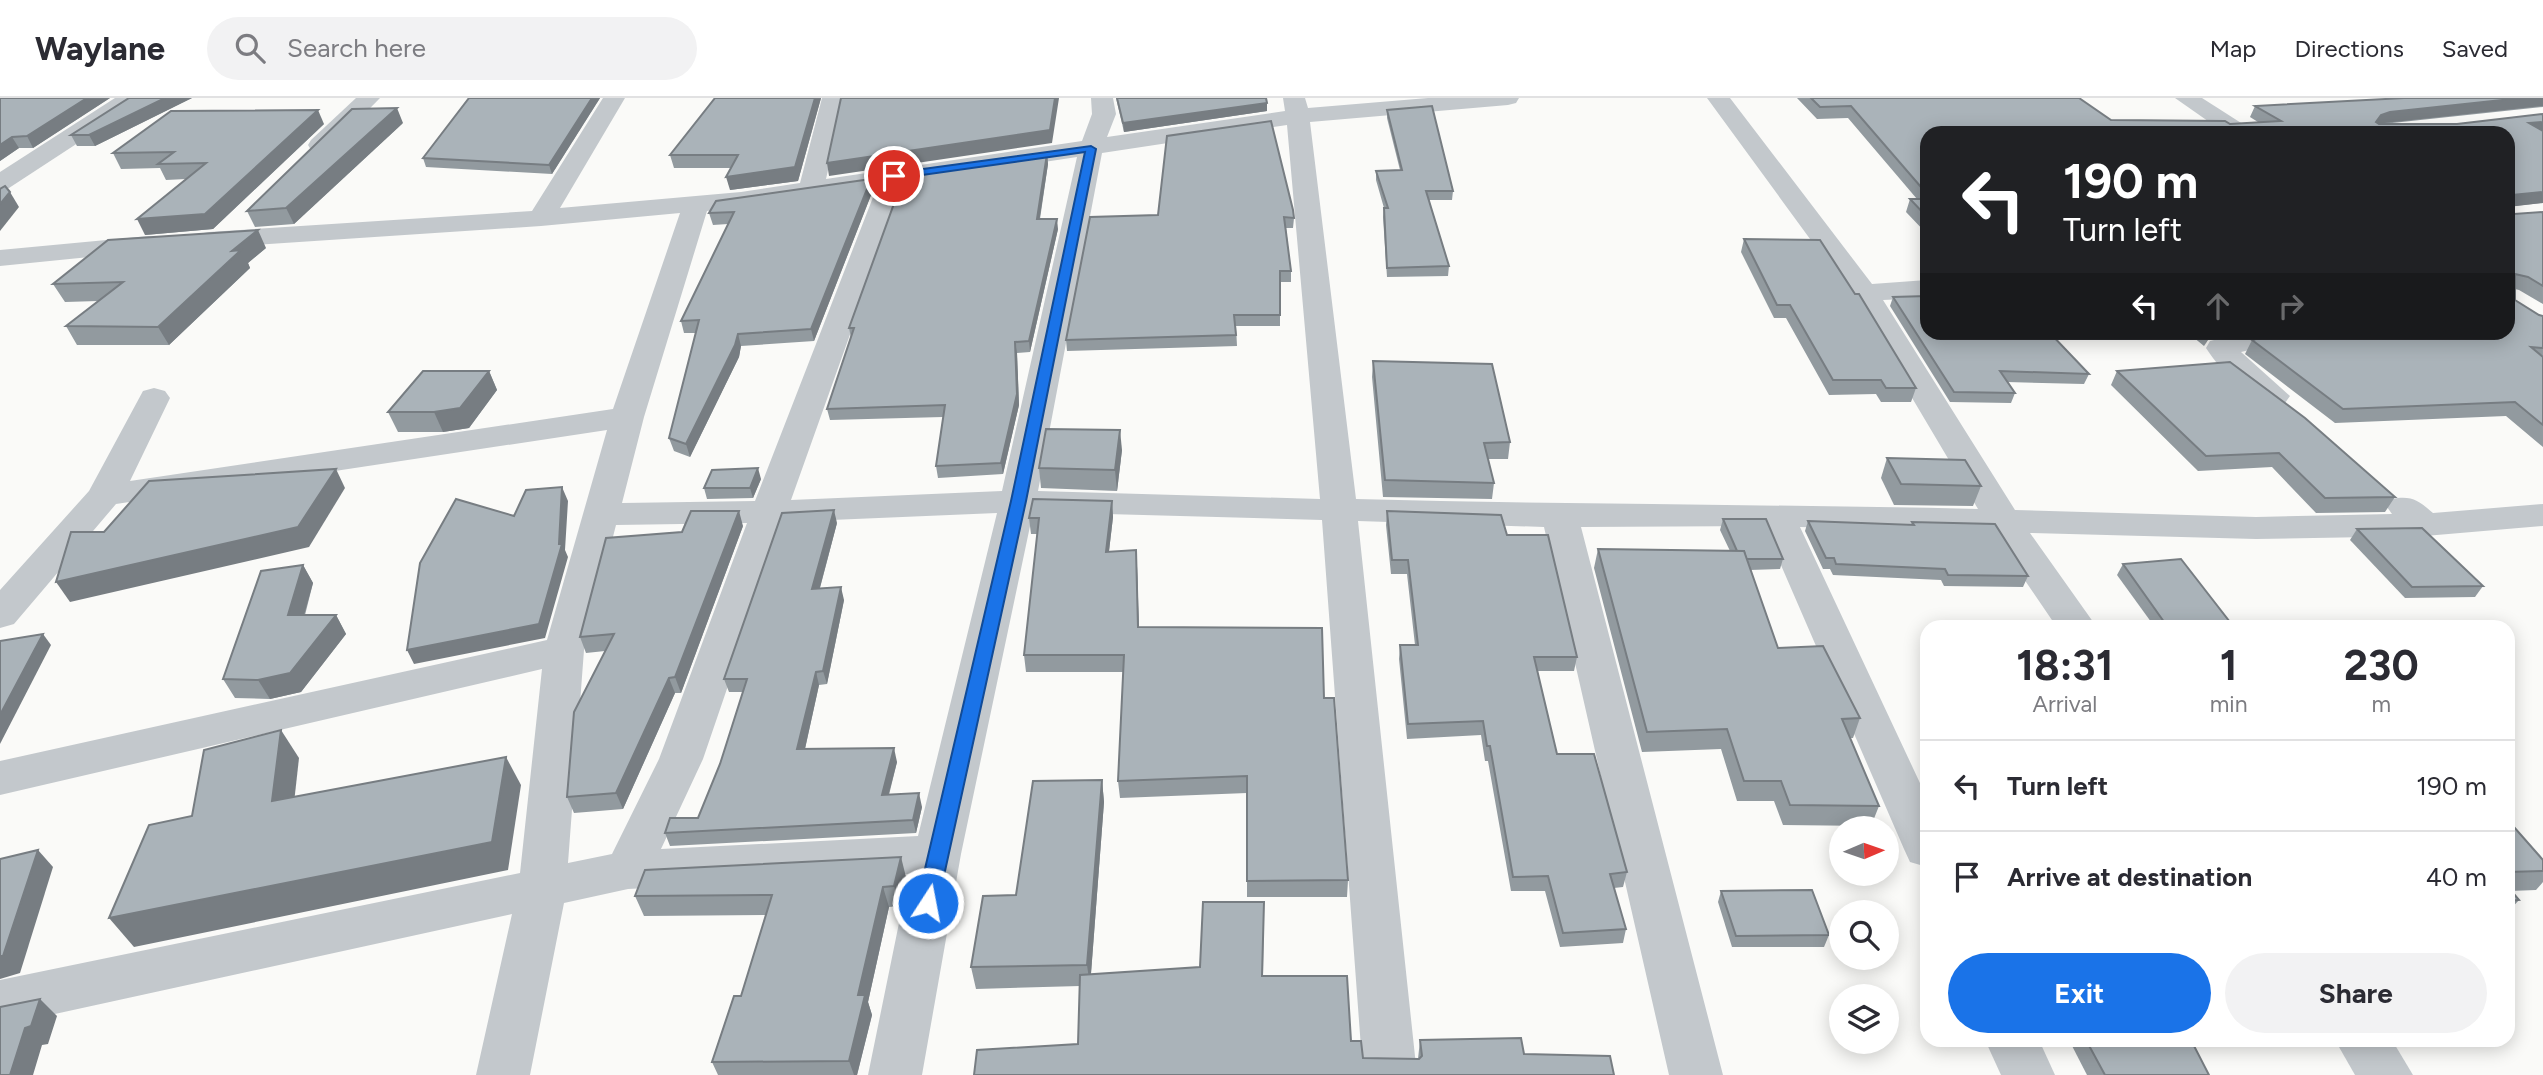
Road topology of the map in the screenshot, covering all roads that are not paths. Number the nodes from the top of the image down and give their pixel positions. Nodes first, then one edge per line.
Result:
1 (131, 98) edge
2 (369, 98) edge
3 (614, 98) edge
4 (833, 98) edge
5 (1102, 98) edge
6 (1508, 98) edge
7 (1718, 98) edge
8 (2186, 98) edge
9 (1296, 107) edge
10 (2230, 126) edge
11 (1091, 149) junction
12 (301, 163) edge
13 (894, 176) junction
14 (0, 183) edge
15 (811, 189) junction
16 (696, 205) junction
17 (253, 210) edge
18 (541, 218) junction
19 (224, 238) junction
20 (0, 258) edge
21 (1920, 289) edge
22 (1864, 292) junction
23 (2252, 340) edge
24 (154, 398) dead end
25 (2300, 415) edge
26 (627, 417) junction
27 (2384, 488) edge
28 (105, 495) junction
29 (1018, 501) junction
30 (1339, 508) junction
31 (769, 512) junction
32 (601, 514) junction
33 (1777, 514) junction
34 (2543, 515) edge
35 (1560, 516) junction
36 (2004, 522) junction
37 (2425, 525) junction
38 (0, 615) edge
39 (2072, 620) edge
40 (564, 650) junction
41 (0, 778) edge
42 (1920, 833) edge
43 (937, 854) junction
44 (628, 870) junction
45 (542, 890) junction
46 (0, 1003) edge
47 (2015, 1047) edge
48 (2366, 1047) edge
49 (503, 1075) edge
50 (895, 1075) edge
51 (1390, 1075) edge
52 (1696, 1075) edge
53 (2028, 1075) edge
54 (2386, 1075) edge

1 - 14 street
2 - 12 street
3 - 18 street
4 - 15 street
5 - 11 street
6 - 9 street
7 - 22 street
8 - 10 street
9 - 11 street
9 - 30 street
11 - 13 street
11 - 29 street
13 - 15 street
13 - 31 street
15 - 16 street
16 - 18 street
16 - 26 street
17 - 19 street
18 - 19 street
19 - 20 street
21 - 22 street
22 - 36 street
23 - 25 street
24 - 28 street
26 - 28 street
26 - 32 street
27 - 37 street
28 - 38 street
29 - 30 street
29 - 31 street
29 - 43 street
30 - 35 street
30 - 51 street
31 - 32 street
31 - 44 street
32 - 40 street
33 - 35 street
33 - 36 street
33 - 42 street
34 - 37 street
35 - 52 street
36 - 37 street
36 - 39 street
40 - 41 street
40 - 45 street
43 - 44 street
43 - 50 street
44 - 45 street
45 - 46 street
45 - 49 street
47 - 53 street
48 - 54 street

